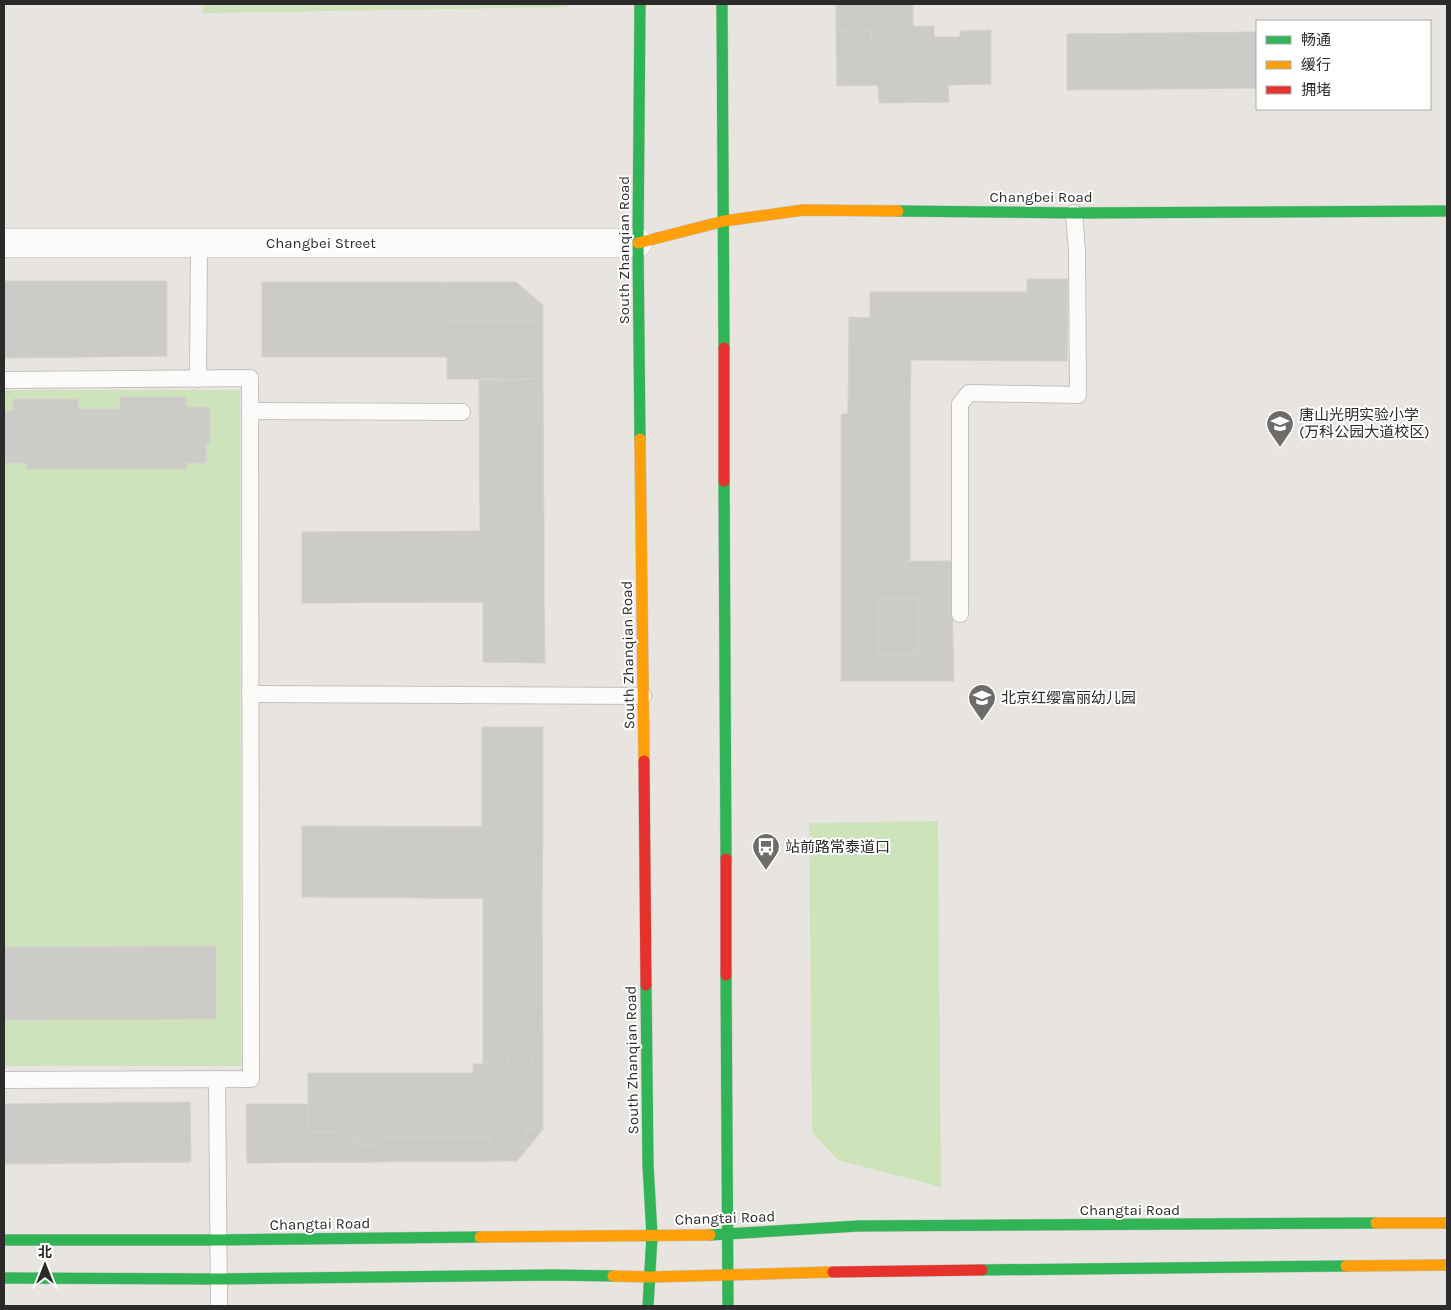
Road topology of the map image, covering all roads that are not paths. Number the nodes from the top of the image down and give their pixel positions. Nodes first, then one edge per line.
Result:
1 (640, 4) edge
2 (722, 4) edge
3 (1447, 211) edge
4 (1074, 213) junction
5 (724, 221) junction
6 (4, 243) edge
7 (199, 243) junction
8 (638, 243) junction
9 (198, 379) junction
10 (4, 380) edge
11 (250, 411) junction
12 (462, 412) dead end
13 (960, 614) dead end
14 (250, 694) junction
15 (643, 696) junction
16 (217, 1079) junction
17 (4, 1080) edge
18 (1447, 1223) edge
19 (728, 1235) junction
20 (652, 1236) junction
21 (4, 1240) edge
22 (218, 1240) junction
23 (1447, 1265) edge
24 (728, 1274) junction
25 (651, 1277) junction
26 (4, 1278) edge
27 (218, 1279) junction
28 (219, 1306) edge
29 (648, 1306) edge
30 (728, 1306) edge

1 - 8 street, South Zhanqian Road
2 - 5 street
3 - 4 street, Changbei Road
4 - 5 street, Changbei Road
4 - 13 lane
5 - 8 street, Changbei Road
5 - 19 street
6 - 7 street, Changbei Street
7 - 8 street, Changbei Street
7 - 9 lane
8 - 15 street, South Zhanqian Road
9 - 10 lane
9 - 11 lane
11 - 12 lane
11 - 14 lane
14 - 15 lane
14 - 16 lane
15 - 20 street, South Zhanqian Road
16 - 17 lane
16 - 22 lane
18 - 19 street, Changtai Road
19 - 20 street, Changtai Road
19 - 24 street
20 - 22 street, Changtai Road
20 - 25 street, South Zhanqian Road
21 - 22 street, Changtai Road
22 - 27 lane
23 - 24 street
24 - 25 street
24 - 30 street
25 - 27 street
25 - 29 street, South Zhanqian Road
26 - 27 street
27 - 28 lane

